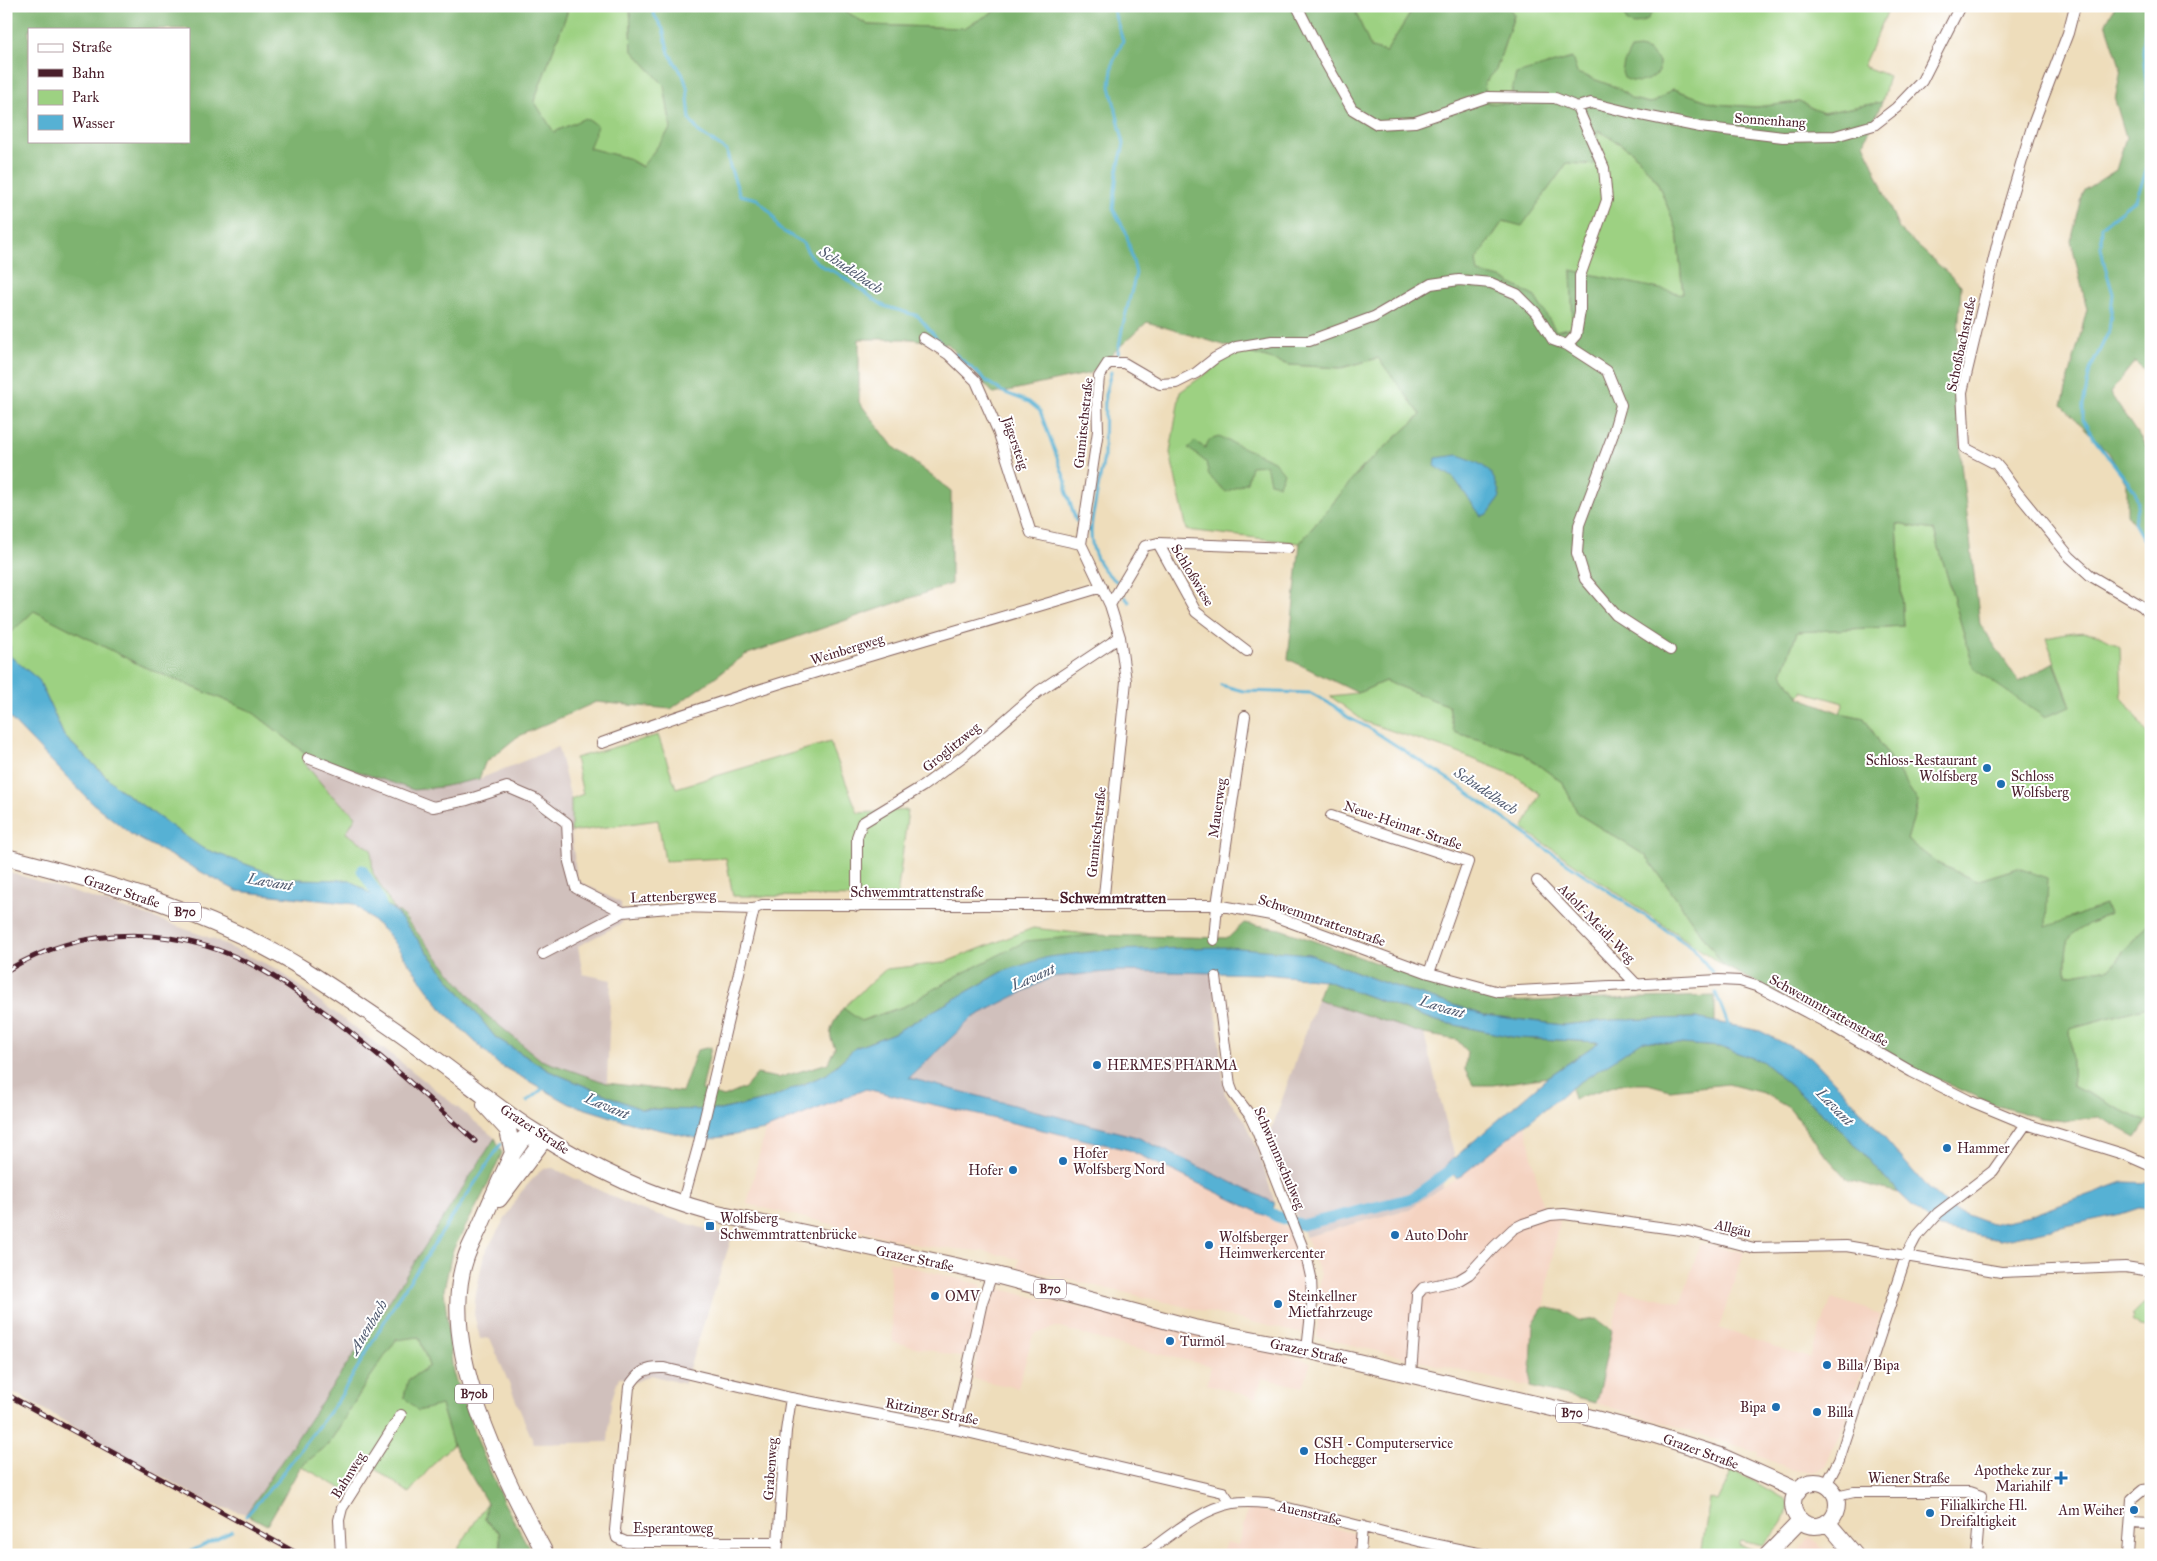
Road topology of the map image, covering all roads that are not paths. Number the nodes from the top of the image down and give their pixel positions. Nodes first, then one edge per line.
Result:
1 (1297, 6) edge
2 (1960, 6) edge
3 (2075, 6) edge
4 (1577, 107) junction
5 (924, 338) dead end
6 (1566, 344) junction
7 (1158, 543) junction
8 (1081, 544) junction
9 (1288, 548) dead end
10 (1102, 587) junction
11 (1110, 606) junction
12 (2151, 615) edge
13 (1120, 637) junction
14 (1670, 650) dead end
15 (1247, 651) dead end
16 (1245, 716) dead end
17 (602, 743) dead end
18 (308, 758) dead end
19 (1332, 816) dead end
20 (6, 857) edge
21 (1537, 881) dead end
22 (1217, 904) junction
23 (1102, 905) junction
24 (857, 906) junction
25 (754, 909) junction
26 (623, 912) junction
27 (1214, 940) dead end
28 (543, 954) dead end
29 (1429, 972) junction
30 (1216, 977) dead end
31 (1637, 985) junction
32 (464, 1081) junction
33 (2026, 1124) junction
34 (539, 1135) junction
35 (513, 1152) junction
36 (2151, 1166) edge
37 (682, 1205) junction
38 (482, 1223) junction
39 (1906, 1256) junction
40 (2149, 1271) edge
41 (992, 1274) junction
42 (1307, 1350) junction
43 (1411, 1374) junction
44 (629, 1387) joint
45 (791, 1398) junction
46 (401, 1415) dead end
47 (954, 1429) junction
48 (2151, 1489) edge
49 (1831, 1490) junction
50 (1798, 1491) junction
51 (1231, 1503) junction
52 (1801, 1520) junction
53 (1827, 1522) junction
54 (2131, 1523) junction
55 (2151, 1524) edge
56 (1362, 1526) junction
57 (778, 1542) junction
58 (341, 1555) edge
59 (546, 1555) edge
60 (777, 1555) edge
61 (1143, 1555) edge
62 (1360, 1555) edge
63 (1488, 1555) edge
64 (1767, 1555) edge
65 (1855, 1555) edge
66 (1976, 1555) edge
67 (2128, 1555) edge

1 - 4 street
2 - 4 street, Sonnenhang
3 - 12 street, Schoßbachstraße
4 - 6 street
5 - 8 street, Jägersteig
6 - 8 street, Gumitschstraße
6 - 14 street
7 - 9 street
7 - 11 street, Schloßwiese
7 - 15 street, Schloßwiese
8 - 10 street, Gumitschstraße
10 - 11 street, Gumitschstraße
10 - 17 street, Weinbergweg
11 - 13 street, Gumitschstraße
13 - 23 street, Gumitschstraße
13 - 24 street, Groglitzweg
16 - 22 street, Mauerweg
18 - 26 street
19 - 29 street, Neue-Heimat-Straße
20 - 32 main road, Grazer Straße / B70
21 - 31 street, Adolf-Meidl-Weg
22 - 23 street, Schwemmtrattenstraße
22 - 27 street
22 - 29 street, Schwemmtrattenstraße
23 - 24 street, Schwemmtrattenstraße
24 - 25 street, Schwemmtrattenstraße
25 - 26 street, Lattenbergweg
25 - 37 street
26 - 28 street, Lattenbergweg
29 - 31 street, Schwemmtrattenstraße
30 - 42 street, Schwimmschulweg
31 - 33 street, Schwemmtrattenstraße
32 - 34 main road, Grazer Straße / B70
32 - 35 main road
33 - 36 street, Schwemmtrattenstraße
33 - 39 street
34 - 35 main road, B70b
34 - 37 main road, Grazer Straße / B70
34 - 38 main road, B70b
35 - 38 main road, B70b
37 - 41 main road, Grazer Straße / B70
38 - 59 main road, B70b
39 - 40 street, Allgäu
39 - 43 street, Allgäu
39 - 49 street
41 - 42 main road, Grazer Straße / B70
41 - 47 street
42 - 43 main road, Grazer Straße / B70
43 - 50 main road, Grazer Straße / B70
44 - 45 street, Ritzinger Straße
44 - 57 street, Esperantoweg
45 - 47 street, Ritzinger Straße
45 - 57 street, Grabenweg
46 - 58 street, Bahnweg
47 - 51 street, Ritzinger Straße
48 - 54 street
49 - 50 main road
49 - 53 main road
49 - 66 street, Wiener Straße
50 - 52 main road
51 - 56 street, Auenstraße
51 - 61 street, Auenstraße
52 - 53 main road
52 - 64 street
53 - 65 main road
54 - 55 street
54 - 67 street
56 - 62 street
56 - 63 street, Auenstraße
57 - 60 street

